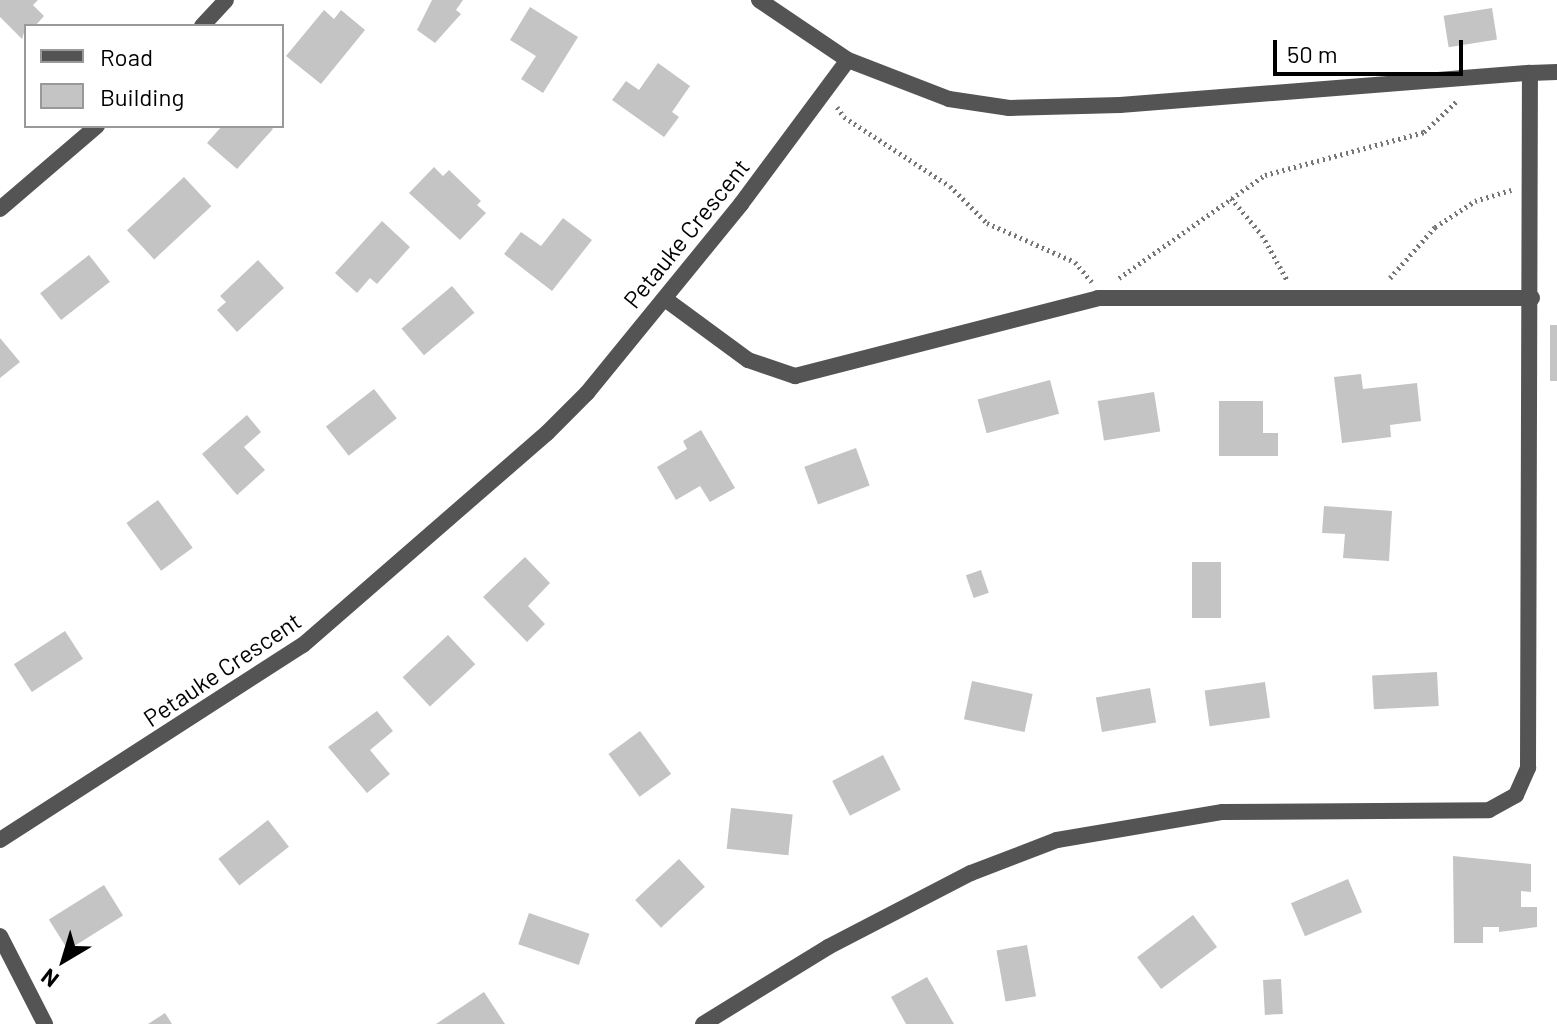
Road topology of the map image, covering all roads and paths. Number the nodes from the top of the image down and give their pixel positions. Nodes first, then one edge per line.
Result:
1 (226, 0) edge
2 (759, 0) edge
3 (204, 24) edge
4 (848, 60) junction
5 (1557, 72) edge
6 (1530, 73) junction
7 (826, 93) junction
8 (1468, 96) dead end
9 (95, 128) edge
10 (1532, 187) junction
11 (1231, 198) junction
12 (0, 209) edge
13 (1105, 298) junction
14 (1532, 298) junction
15 (665, 299) junction
16 (1295, 299) junction
17 (1377, 300) junction
18 (0, 840) edge
19 (0, 936) edge
20 (45, 1024) edge
21 (703, 1024) edge

1 - 3 street
2 - 4 street
4 - 6 street
4 - 7 street, Petauke Crescent
5 - 6 street
6 - 10 street
7 - 13 path
7 - 15 street, Petauke Crescent
8 - 11 path
9 - 12 street
10 - 14 street
10 - 17 path
11 - 13 path
11 - 16 path
13 - 15 street
13 - 16 street
14 - 17 street
14 - 21 street
15 - 18 street, Petauke Crescent
16 - 17 street
19 - 20 street

